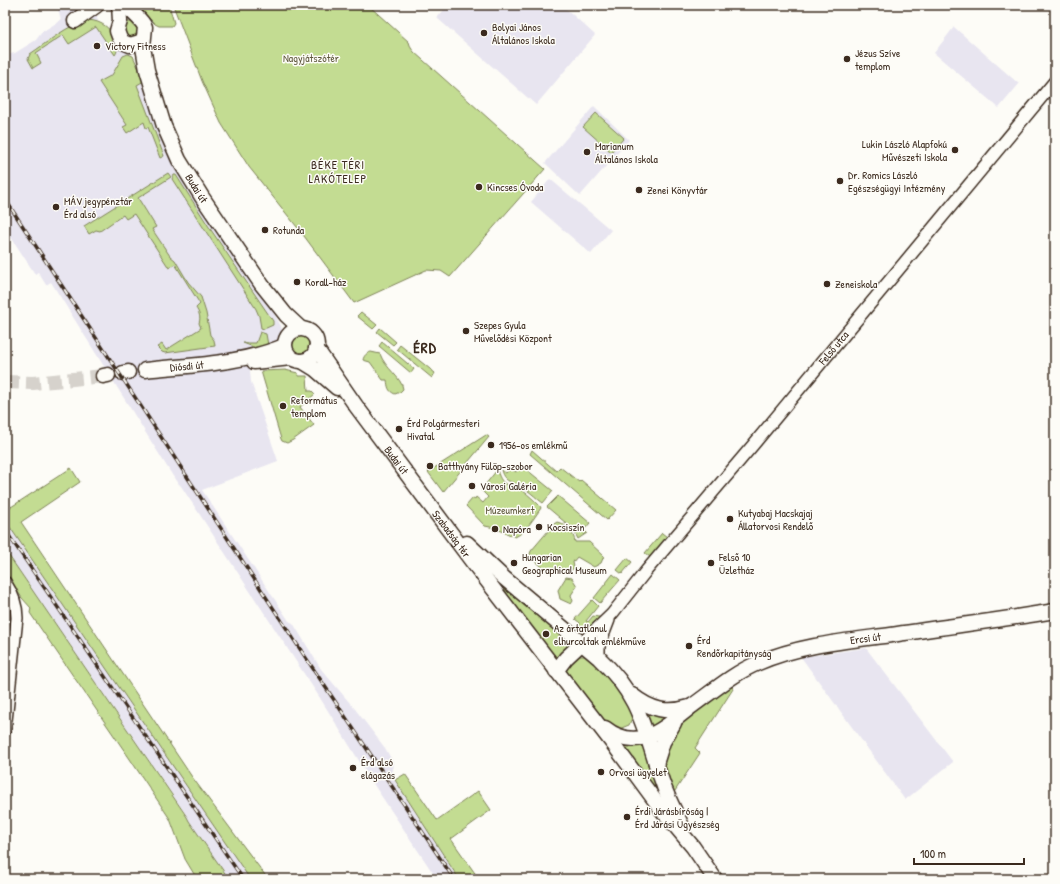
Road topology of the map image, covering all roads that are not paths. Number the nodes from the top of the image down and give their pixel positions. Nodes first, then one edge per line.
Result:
1 (97, 5) edge
2 (119, 5) edge
3 (127, 5) edge
4 (136, 17) junction
5 (75, 21) dead end
6 (120, 21) junction
7 (143, 39) junction
8 (130, 45) junction
9 (1055, 81) edge
10 (151, 83) junction
11 (262, 285) junction
12 (300, 328) junction
13 (316, 348) junction
14 (291, 351) junction
15 (145, 370) dead end
16 (356, 406) junction
17 (437, 513) junction
18 (5, 582) edge
19 (1055, 611) edge
20 (612, 614) junction
21 (582, 643) junction
22 (599, 658) junction
23 (556, 671) junction
24 (629, 692) junction
25 (691, 707) junction
26 (639, 712) junction
27 (594, 720) junction
28 (675, 721) junction
29 (5, 730) edge
30 (611, 733) junction
31 (648, 736) junction
32 (656, 765) junction
33 (693, 847) junction
34 (715, 879) edge

1 - 5 main road
2 - 6 main road, Budai út
3 - 4 main road, Budai út
4 - 6 main road
4 - 7 main road, Budai út
6 - 8 main road, Budai út
7 - 8 main road
7 - 10 main road, Budai út
8 - 10 main road, Budai út
9 - 20 street, Felső utca
10 - 11 main road, Budai út
11 - 12 main road, Budai út
11 - 14 main road, Budai út
12 - 13 main road
12 - 14 main road
13 - 14 main road
13 - 16 main road, Budai út
14 - 15 main road, Diósdi út
14 - 16 main road, Budai út
16 - 17 main road, Budai út
17 - 21 main road, Szabadság tér
17 - 23 main road, Szabadság tér
18 - 29 street
19 - 25 main road, Ercsi út
20 - 21 street, Felső utca
20 - 22 street, Felső utca
21 - 22 main road, Szabadság tér
21 - 23 main road
22 - 24 main road, Szabadság tér
23 - 27 main road, Szabadság tér
24 - 25 main road, Szabadság tér
24 - 26 main road, Szabadság tér
25 - 28 main road, Szabadság tér
26 - 30 main road
26 - 31 main road, Szabadság tér
27 - 30 main road, Szabadság tér
27 - 33 main road, Szabadság tér
28 - 31 main road, Szabadság tér
28 - 32 main road, Szabadság tér
30 - 31 main road, Szabadság tér
31 - 32 main road, Szabadság tér
32 - 33 main road, Szabadság tér
33 - 34 main road

